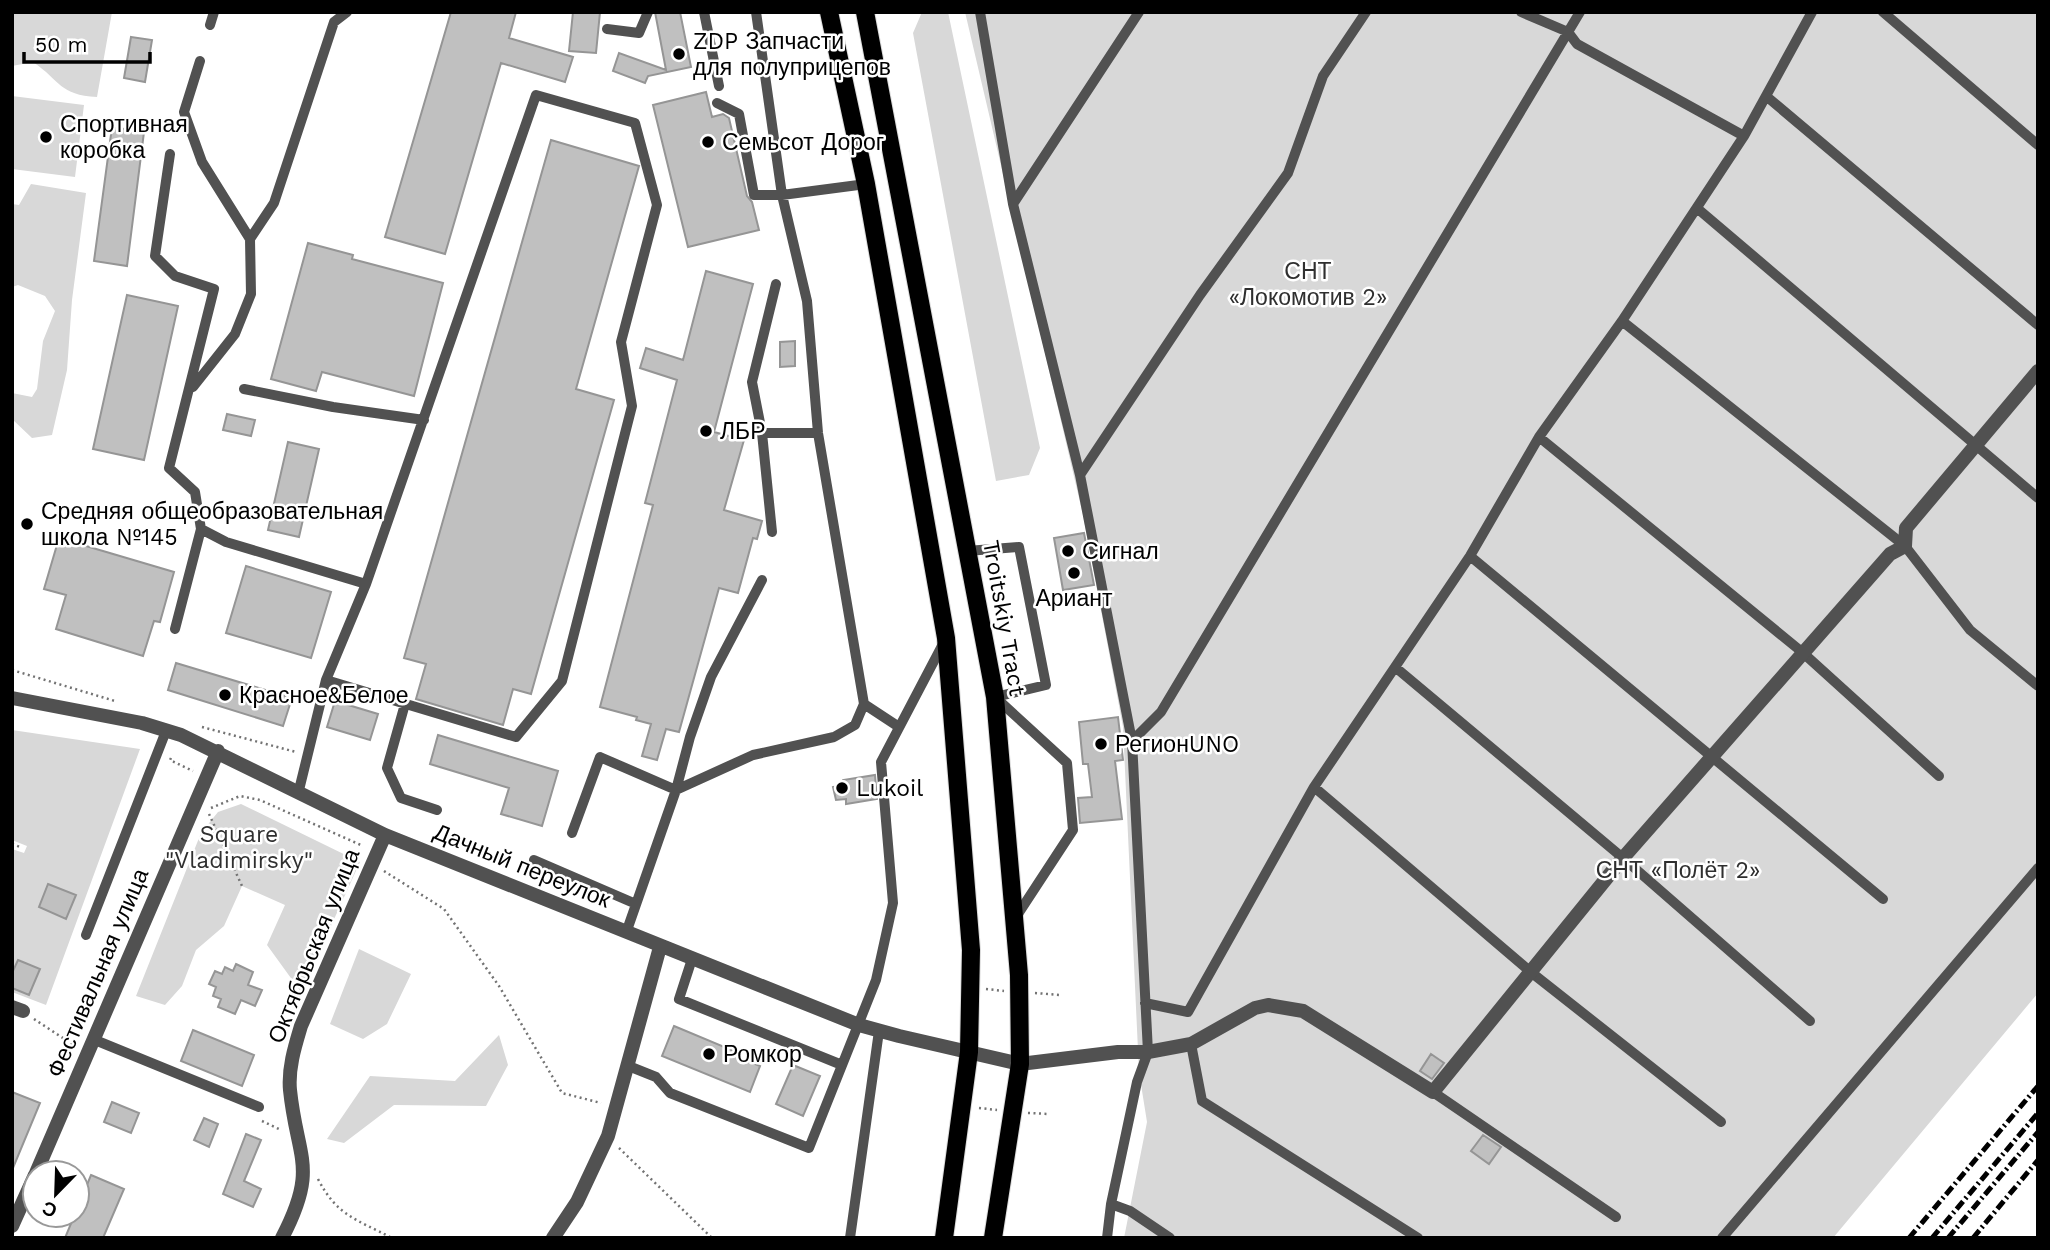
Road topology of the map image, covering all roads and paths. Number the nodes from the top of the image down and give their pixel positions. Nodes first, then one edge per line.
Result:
1 (214, 12) edge
2 (347, 12) edge
3 (649, 12) edge
4 (704, 12) edge
5 (756, 12) edge
6 (829, 12) edge
7 (865, 12) edge
8 (980, 12) edge
9 (1139, 12) edge
10 (1366, 12) edge
11 (1521, 12) edge
12 (1580, 12) edge
13 (1812, 12) edge
14 (1883, 12) edge
15 (210, 25) dead end
16 (607, 29) dead end
17 (1567, 32) junction
18 (200, 61) dead end
19 (719, 86) dead end
20 (1766, 96) junction
21 (717, 103) dead end
22 (1744, 135) junction
23 (2038, 145) edge
24 (170, 154) dead end
25 (866, 184) junction
26 (782, 195) junction
27 (1013, 204) junction
28 (1698, 209) junction
29 (250, 239) junction
30 (776, 284) dead end
31 (1622, 321) junction
32 (2038, 324) edge
33 (2038, 371) edge
34 (244, 388) dead end
35 (189, 391) junction
36 (424, 420) junction
37 (762, 433) junction
38 (818, 433) junction
39 (1539, 437) junction
40 (1975, 444) junction
41 (1080, 475) junction
42 (2038, 498) edge
43 (201, 529) junction
44 (772, 532) dead end
45 (1905, 546) junction
46 (967, 551) junction
47 (1470, 556) junction
48 (762, 580) dead end
49 (366, 584) junction
50 (175, 629) dead end
51 (946, 638) junction
52 (1802, 652) junction
53 (1395, 667) junction
54 (326, 680) junction
55 (2038, 686) edge
56 (995, 697) junction
57 (12, 698) edge
58 (405, 704) junction
59 (864, 704) junction
60 (900, 727) junction
61 (166, 731) junction
62 (1132, 741) junction
63 (218, 751) junction
64 (1712, 758) junction
65 (1939, 776) dead end
66 (1314, 787) junction
67 (299, 790) junction
68 (676, 790) junction
69 (208, 810) junction
70 (437, 810) dead end
71 (202, 817) dead end
72 (572, 833) dead end
73 (385, 835) junction
74 (12, 844) edge
75 (20, 847) dead end
76 (374, 858) junction
77 (1623, 858) junction
78 (534, 860) dead end
79 (2038, 868) edge
80 (242, 886) dead end
81 (1883, 899) dead end
82 (636, 904) junction
83 (1014, 920) junction
84 (626, 933) junction
85 (86, 935) dead end
86 (660, 947) junction
87 (692, 959) junction
88 (1532, 973) junction
89 (1145, 1003) junction
90 (36, 1020) dead end
91 (1810, 1021) dead end
92 (859, 1025) junction
93 (879, 1031) junction
94 (95, 1040) junction
95 (1191, 1044) junction
96 (969, 1052) junction
97 (1147, 1052) junction
98 (89, 1055) junction
99 (1020, 1064) junction
100 (626, 1065) junction
101 (842, 1065) junction
102 (1433, 1092) junction
103 (259, 1107) dead end
104 (617, 1107) junction
105 (262, 1121) dead end
106 (1721, 1122) dead end
107 (608, 1136) junction
108 (302, 1146) junction
109 (42, 1159) edge
110 (1111, 1204) junction
111 (21, 1206) edge
112 (1616, 1217) dead end
113 (12, 1226) edge
114 (282, 1238) edge
115 (392, 1238) edge
116 (554, 1238) edge
117 (712, 1238) edge
118 (850, 1238) edge
119 (944, 1238) edge
120 (993, 1238) edge
121 (1107, 1238) edge
122 (1170, 1238) edge
123 (1418, 1238) edge
124 (1722, 1238) edge

1 - 15 lane
2 - 29 lane
3 - 16 lane
4 - 19 lane
5 - 26 lane
6 - 25 main road
7 - 46 main road, Troitskiy Tract
8 - 27 lane
9 - 27 lane
10 - 41 lane
11 - 17 lane
12 - 17 lane
13 - 20 lane
14 - 23 lane
17 - 22 lane
17 - 62 lane
18 - 29 lane
20 - 22 lane
20 - 32 lane
21 - 26 lane
22 - 28 lane
24 - 35 lane
25 - 26 lane
25 - 51 main road
26 - 38 lane
27 - 41 lane
28 - 31 lane
28 - 40 lane
29 - 35 lane
30 - 37 lane
31 - 39 lane
31 - 45 lane
33 - 40 street
34 - 36 lane
35 - 43 lane
36 - 49 lane
36 - 58 lane
37 - 38 lane
37 - 44 lane
38 - 59 lane
39 - 47 lane
39 - 52 lane
40 - 42 lane
40 - 45 street
41 - 62 lane
43 - 49 lane
43 - 50 lane
45 - 52 street
45 - 55 lane
46 - 56 main road, Troitskiy Tract
46 - 56 lane
47 - 53 lane
47 - 64 lane
48 - 68 lane
49 - 54 lane
51 - 60 lane
51 - 96 main road
52 - 64 street
52 - 65 lane
53 - 66 lane
53 - 77 lane
54 - 58 lane
54 - 67 lane
56 - 83 main road, Troitskiy Tract
56 - 83 lane
57 - 61 street, Дачный переулок
58 - 70 lane
59 - 60 lane
59 - 68 lane
60 - 92 lane
61 - 63 street, Дачный переулок
61 - 85 lane
62 - 89 lane
63 - 67 street, Дачный переулок
63 - 94 street, Фестивальная улица
64 - 77 street
64 - 81 lane
66 - 88 lane
66 - 89 lane
67 - 73 street, Дачный переулок
68 - 72 lane
68 - 82 lane
69 - 71 path
69 - 76 path
69 - 80 path
73 - 76 street, Октябрьская улица
73 - 84 street, Дачный переулок
74 - 75 path
76 - 104 path
76 - 108 street, Октябрьская улица
77 - 88 street
77 - 91 lane
78 - 82 lane
79 - 124 lane
82 - 84 lane
83 - 99 main road, Troitskiy Tract
84 - 86 street, Дачный переулок
86 - 87 street, Дачный переулок
86 - 100 street
87 - 92 street, Дачный переулок
87 - 101 lane
88 - 102 street
88 - 106 lane
89 - 97 lane
90 - 98 path
92 - 93 street, Дачный переулок
92 - 101 lane
93 - 96 street, Дачный переулок
93 - 118 lane
94 - 98 street, Фестивальная улица
94 - 103 lane
95 - 97 street
95 - 102 street
95 - 123 lane
96 - 99 street, Дачный переулок
96 - 119 main road
97 - 99 street
97 - 110 lane
98 - 109 street, Фестивальная улица
99 - 120 main road, Troitskiy Tract
100 - 101 lane
100 - 104 street
102 - 112 lane
104 - 107 street
105 - 108 path
107 - 116 street
107 - 117 path
108 - 114 street, Октябрьская улица
108 - 115 path
110 - 121 lane
110 - 122 lane
111 - 113 street, Фестивальная улица

